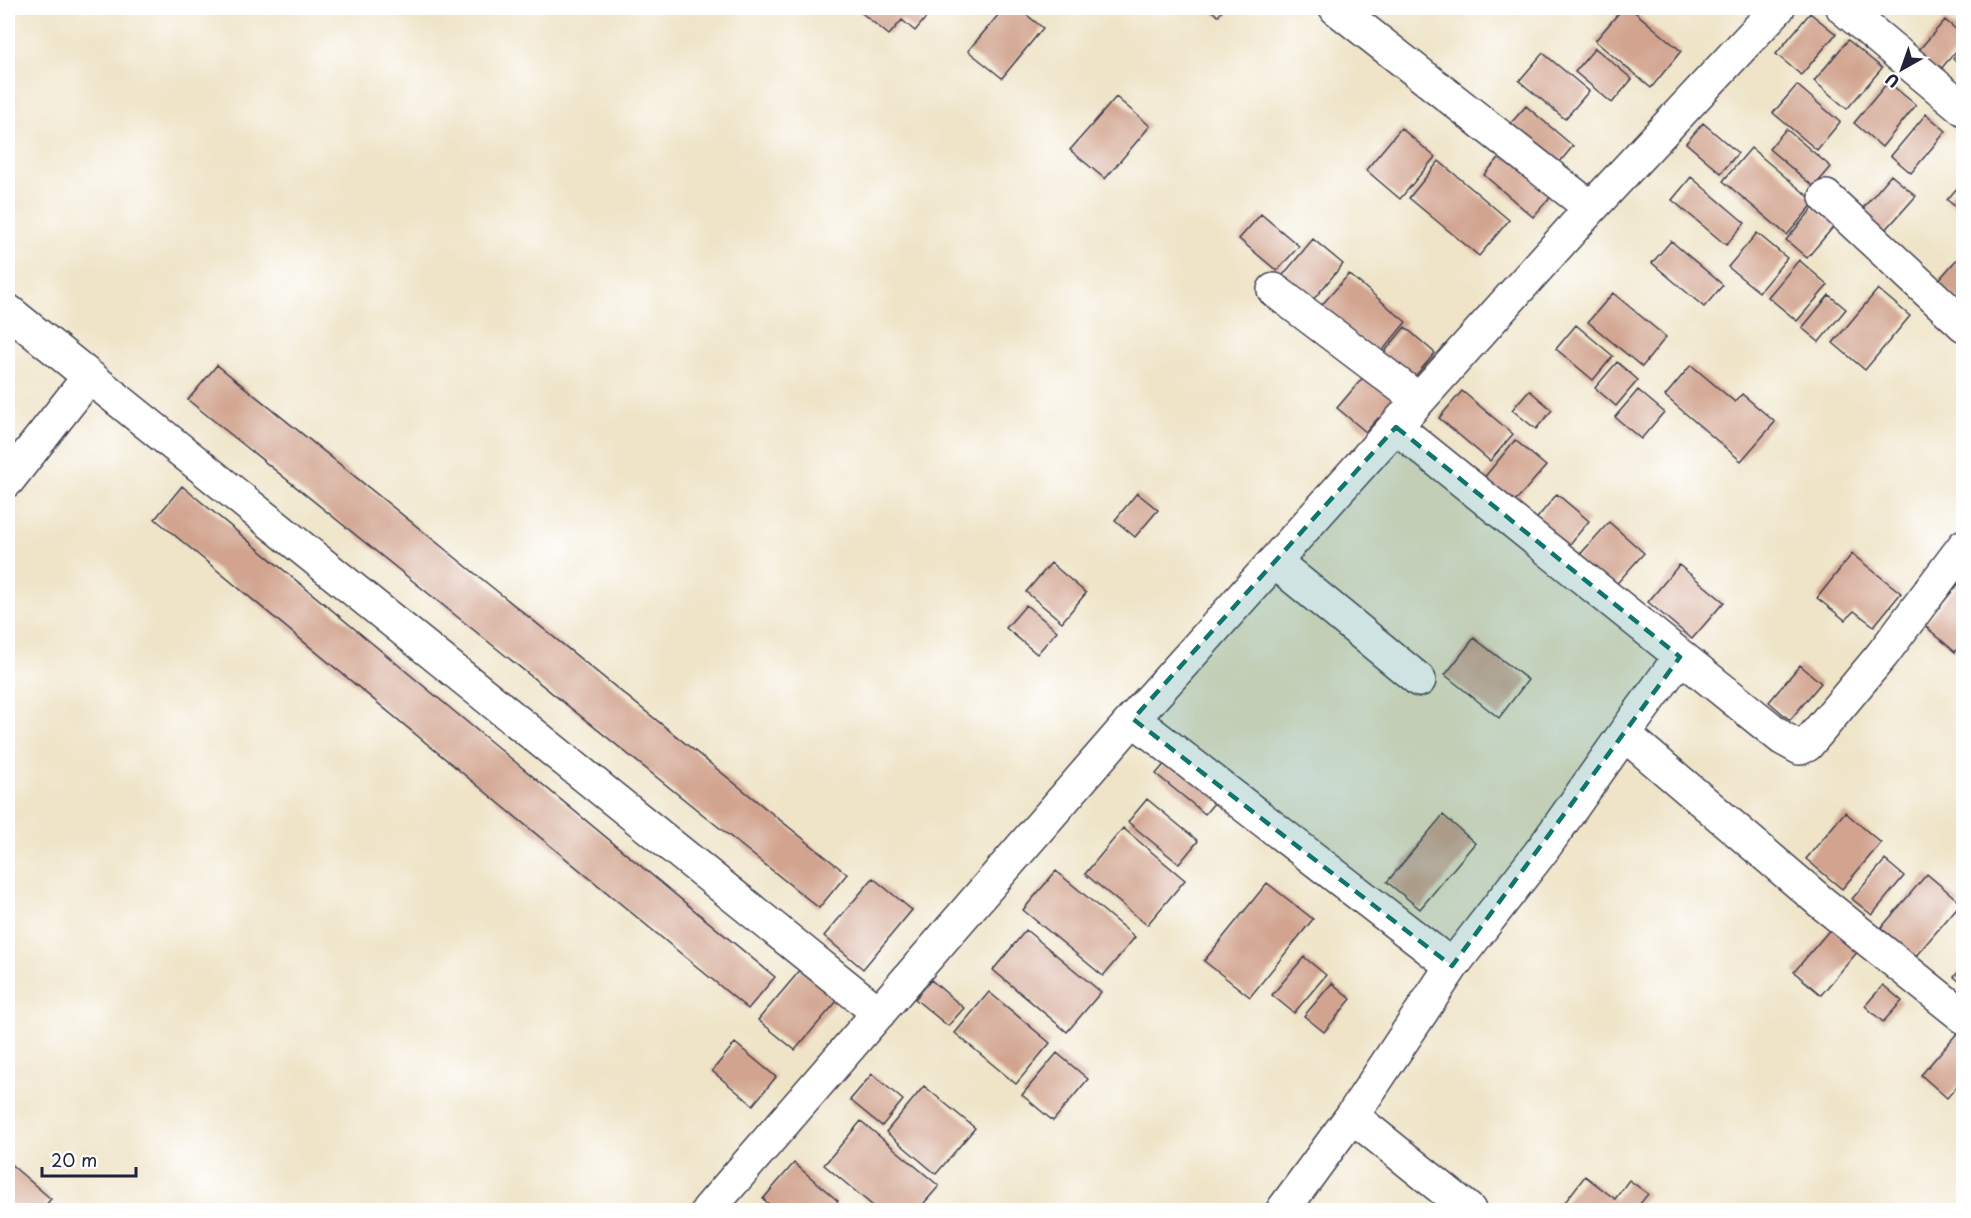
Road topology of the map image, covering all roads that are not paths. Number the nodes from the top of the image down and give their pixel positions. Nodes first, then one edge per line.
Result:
1 (1336, 8) edge
2 (1778, 8) edge
3 (1843, 8) edge
4 (1964, 110) edge
5 (1826, 197) dead end
6 (1591, 208) junction
7 (1274, 290) dead end
8 (8, 311) edge
9 (1964, 325) edge
10 (90, 377) junction
11 (1419, 400) junction
12 (1396, 427) junction
13 (8, 480) edge
14 (1960, 557) edge
15 (1275, 562) junction
16 (1680, 657) junction
17 (1419, 680) dead end
18 (1133, 718) junction
19 (1624, 734) junction
20 (1452, 966) junction
21 (879, 1013) junction
22 (1964, 1017) edge
23 (1352, 1116) junction
24 (708, 1210) edge
25 (1283, 1210) edge
26 (1469, 1210) edge

1 - 6 street
2 - 6 street
3 - 4 street
5 - 9 street
6 - 11 street
7 - 11 street
8 - 10 street
10 - 13 street
10 - 21 street
11 - 12 street
12 - 15 street
12 - 16 street
14 - 16 street
15 - 17 street
15 - 18 street
16 - 19 street
18 - 20 street
18 - 21 street
19 - 20 street
19 - 22 street
20 - 23 street
21 - 24 street
23 - 25 street
23 - 26 street

